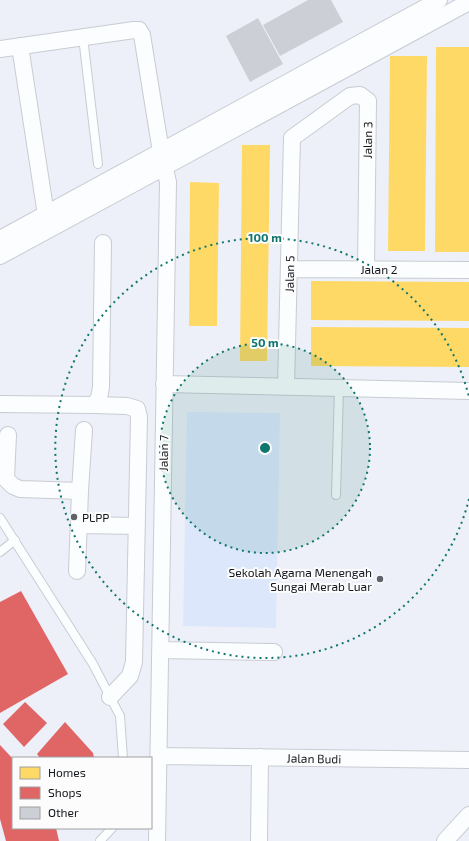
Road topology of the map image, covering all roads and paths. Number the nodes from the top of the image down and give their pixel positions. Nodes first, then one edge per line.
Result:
1 (439, 0) edge
2 (469, 2) edge
3 (83, 37) junction
4 (20, 46) junction
5 (0, 49) edge
6 (292, 138) joint
7 (161, 152) junction
8 (98, 164) dead end
9 (165, 167) junction
10 (46, 215) junction
11 (0, 240) edge
12 (103, 242) dead end
13 (0, 256) edge
14 (289, 269) junction
15 (366, 269) junction
16 (469, 270) edge
17 (164, 384) junction
18 (286, 386) junction
19 (340, 388) junction
20 (469, 391) edge
21 (0, 404) edge
22 (94, 405) junction
23 (84, 430) dead end
24 (8, 435) dead end
25 (80, 491) junction
26 (336, 495) dead end
27 (0, 518) edge
28 (79, 525) junction
29 (137, 526) junction
30 (15, 540) junction
31 (0, 552) edge
32 (77, 571) dead end
33 (161, 650) junction
34 (274, 652) dead end
35 (110, 697) junction
36 (159, 756) junction
37 (123, 757) edge
38 (260, 757) junction
39 (469, 760) edge
40 (469, 815) edge
41 (111, 829) edge
42 (100, 841) edge
43 (157, 841) edge
44 (259, 841) edge
45 (445, 841) edge

1 - 7 street
2 - 9 street
3 - 4 street
3 - 7 street, Jalan 7
3 - 8 lane
4 - 5 street
4 - 10 street
6 - 14 street, Jalan 5
6 - 15 street, Jalan 3
7 - 9 street, Jalan 7
7 - 10 street
9 - 13 street
9 - 17 street, Jalan 7
10 - 11 street
12 - 22 street
14 - 15 street, Jalan 2
14 - 18 street, Jalan 5
15 - 16 street, Jalan 2
17 - 18 street
17 - 33 street, Jalan 7
18 - 19 street
19 - 20 street
19 - 26 lane
21 - 22 street
22 - 29 street
23 - 25 street
24 - 25 street
25 - 28 street
27 - 30 lane
28 - 29 street
28 - 32 street
29 - 35 street
30 - 31 lane
30 - 35 lane
33 - 34 street
33 - 36 street, Jalan 7
35 - 37 lane
36 - 38 street, Jalan Budi
36 - 43 street, Jalan 7
38 - 39 street, Jalan Budi
38 - 44 street
40 - 45 street
41 - 42 lane

